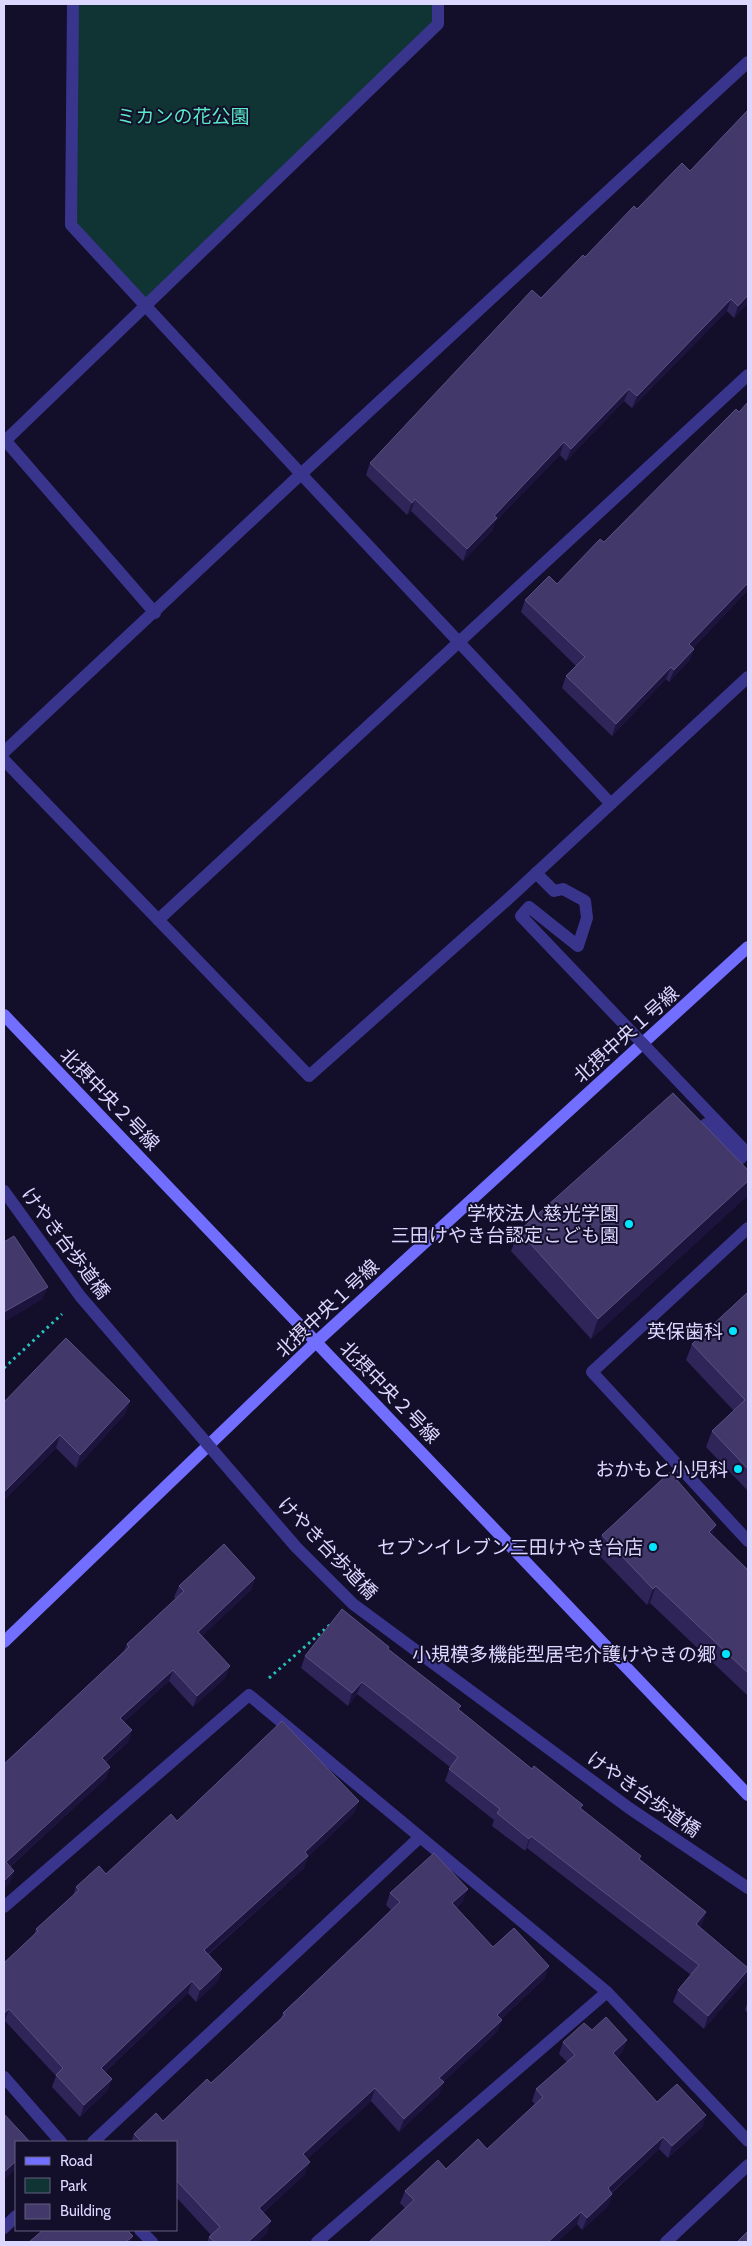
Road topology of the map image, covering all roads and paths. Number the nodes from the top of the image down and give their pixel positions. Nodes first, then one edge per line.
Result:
1 (73, 4) edge
2 (438, 4) edge
3 (748, 62) edge
4 (145, 306) junction
5 (748, 375) edge
6 (4, 440) edge
7 (301, 474) junction
8 (155, 612) junction
9 (458, 642) junction
10 (748, 677) edge
11 (4, 752) edge
12 (4, 760) edge
13 (611, 804) junction
14 (536, 873) junction
15 (158, 920) junction
16 (748, 947) edge
17 (4, 1015) edge
18 (742, 1175) edge
19 (4, 1191) edge
20 (748, 1228) edge
21 (80, 1296) junction
22 (316, 1342) junction
23 (4, 1368) edge
24 (748, 1541) edge
25 (353, 1604) junction
26 (4, 1642) edge
27 (249, 1695) junction
28 (748, 1795) edge
29 (420, 1837) junction
30 (748, 1888) edge
31 (4, 1907) edge
32 (607, 1992) junction
33 (4, 2077) edge
34 (59, 2141) edge
35 (94, 2141) edge
36 (748, 2141) edge
37 (748, 2165) edge
38 (15, 2217) edge
39 (4, 2228) edge
40 (141, 2231) edge
41 (152, 2242) edge
42 (317, 2242) edge
43 (666, 2242) edge

1 - 4 street
2 - 4 street
3 - 7 street
4 - 6 street
4 - 7 street
5 - 9 street
6 - 8 street
7 - 8 street
7 - 9 street
8 - 11 street
9 - 13 street
9 - 15 street
10 - 13 street
12 - 15 street
13 - 14 street
14 - 15 street
14 - 18 street, bridge
16 - 22 street, 北摂中央１号線
17 - 22 street, 北摂中央２号線
19 - 21 street, けやき台歩道橋, bridge
20 - 24 street
21 - 23 path
21 - 25 street, けやき台歩道橋, bridge
22 - 26 street, 北摂中央１号線
22 - 28 street, 北摂中央２号線
25 - 27 path
25 - 30 street, けやき台歩道橋, bridge
27 - 29 street
27 - 31 street
29 - 32 street
29 - 35 street
32 - 36 street
32 - 42 street
33 - 34 street
37 - 43 street
38 - 39 street
40 - 41 street

